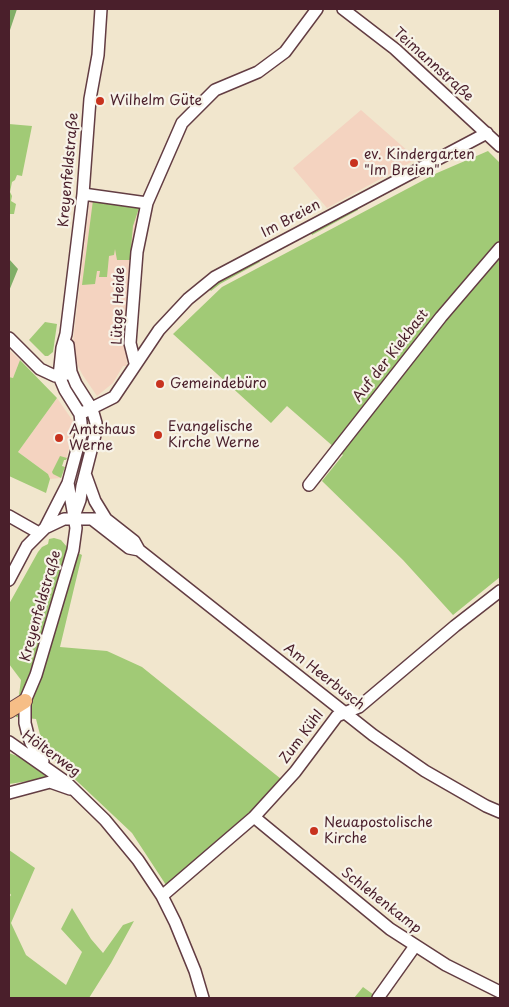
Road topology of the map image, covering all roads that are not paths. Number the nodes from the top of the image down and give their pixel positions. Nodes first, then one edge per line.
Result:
1 (101, 9) edge
2 (317, 9) edge
3 (343, 9) edge
4 (487, 133) junction
5 (500, 146) edge
6 (83, 194) junction
7 (147, 203) junction
8 (500, 248) edge
9 (9, 338) edge
10 (135, 363) junction
11 (65, 374) junction
12 (92, 409) junction
13 (80, 414) junction
14 (86, 476) junction
15 (68, 482) junction
16 (309, 486) dead end
17 (9, 516) edge
18 (73, 518) junction
19 (106, 519) junction
20 (93, 520) junction
21 (42, 530) junction
22 (140, 550) junction
23 (9, 580) edge
24 (500, 591) edge
25 (25, 701) junction
26 (9, 710) edge
27 (346, 712) junction
28 (9, 742) edge
29 (46, 767) junction
30 (75, 790) junction
31 (9, 793) edge
32 (500, 812) edge
33 (254, 817) junction
34 (162, 896) junction
35 (415, 946) junction
36 (500, 992) edge
37 (203, 998) edge
38 (378, 998) edge

1 - 6 street, Kreyenfeldstraße
2 - 7 street, Lütge Heide
3 - 4 street, Teimannstraße
4 - 5 street, Teimannstraße
4 - 10 street, Im Breien
6 - 7 street
6 - 11 street, Kreyenfeldstraße
7 - 10 street, Lütge Heide
8 - 16 street, Auf der Kiekbast
9 - 11 street
10 - 12 street, Lütge Heide
11 - 12 street, Kreyenfeldstraße
11 - 13 street, Kreyenfeldstraße
12 - 13 street, Lütge Heide
12 - 14 street, Kreyenfeldstraße
13 - 15 street, Kreyenfeldstraße
14 - 18 street, Kreyenfeldstraße
14 - 19 street
15 - 18 street, Kreyenfeldstraße
15 - 21 street, Kreyenfeldstraße
17 - 21 street
18 - 20 street
18 - 21 street
18 - 25 street, Kreyenfeldstraße
19 - 20 street
19 - 22 street, Am Heerbusch
20 - 22 street, Am Heerbusch
21 - 23 street, Kreyenfeldstraße
22 - 27 street, Am Heerbusch
24 - 27 street, Zum Kühl
25 - 26 main road
25 - 29 street
27 - 32 street, Am Heerbusch
27 - 33 street, Zum Kühl
28 - 29 street, Hölterweg
29 - 30 street, Hölterweg
30 - 31 street
30 - 34 street, Hölterweg
33 - 34 street, Zum Kühl
33 - 35 street, Schlehenkamp
34 - 37 street, Hölterweg
35 - 36 street, Schlehenkamp
35 - 38 street

